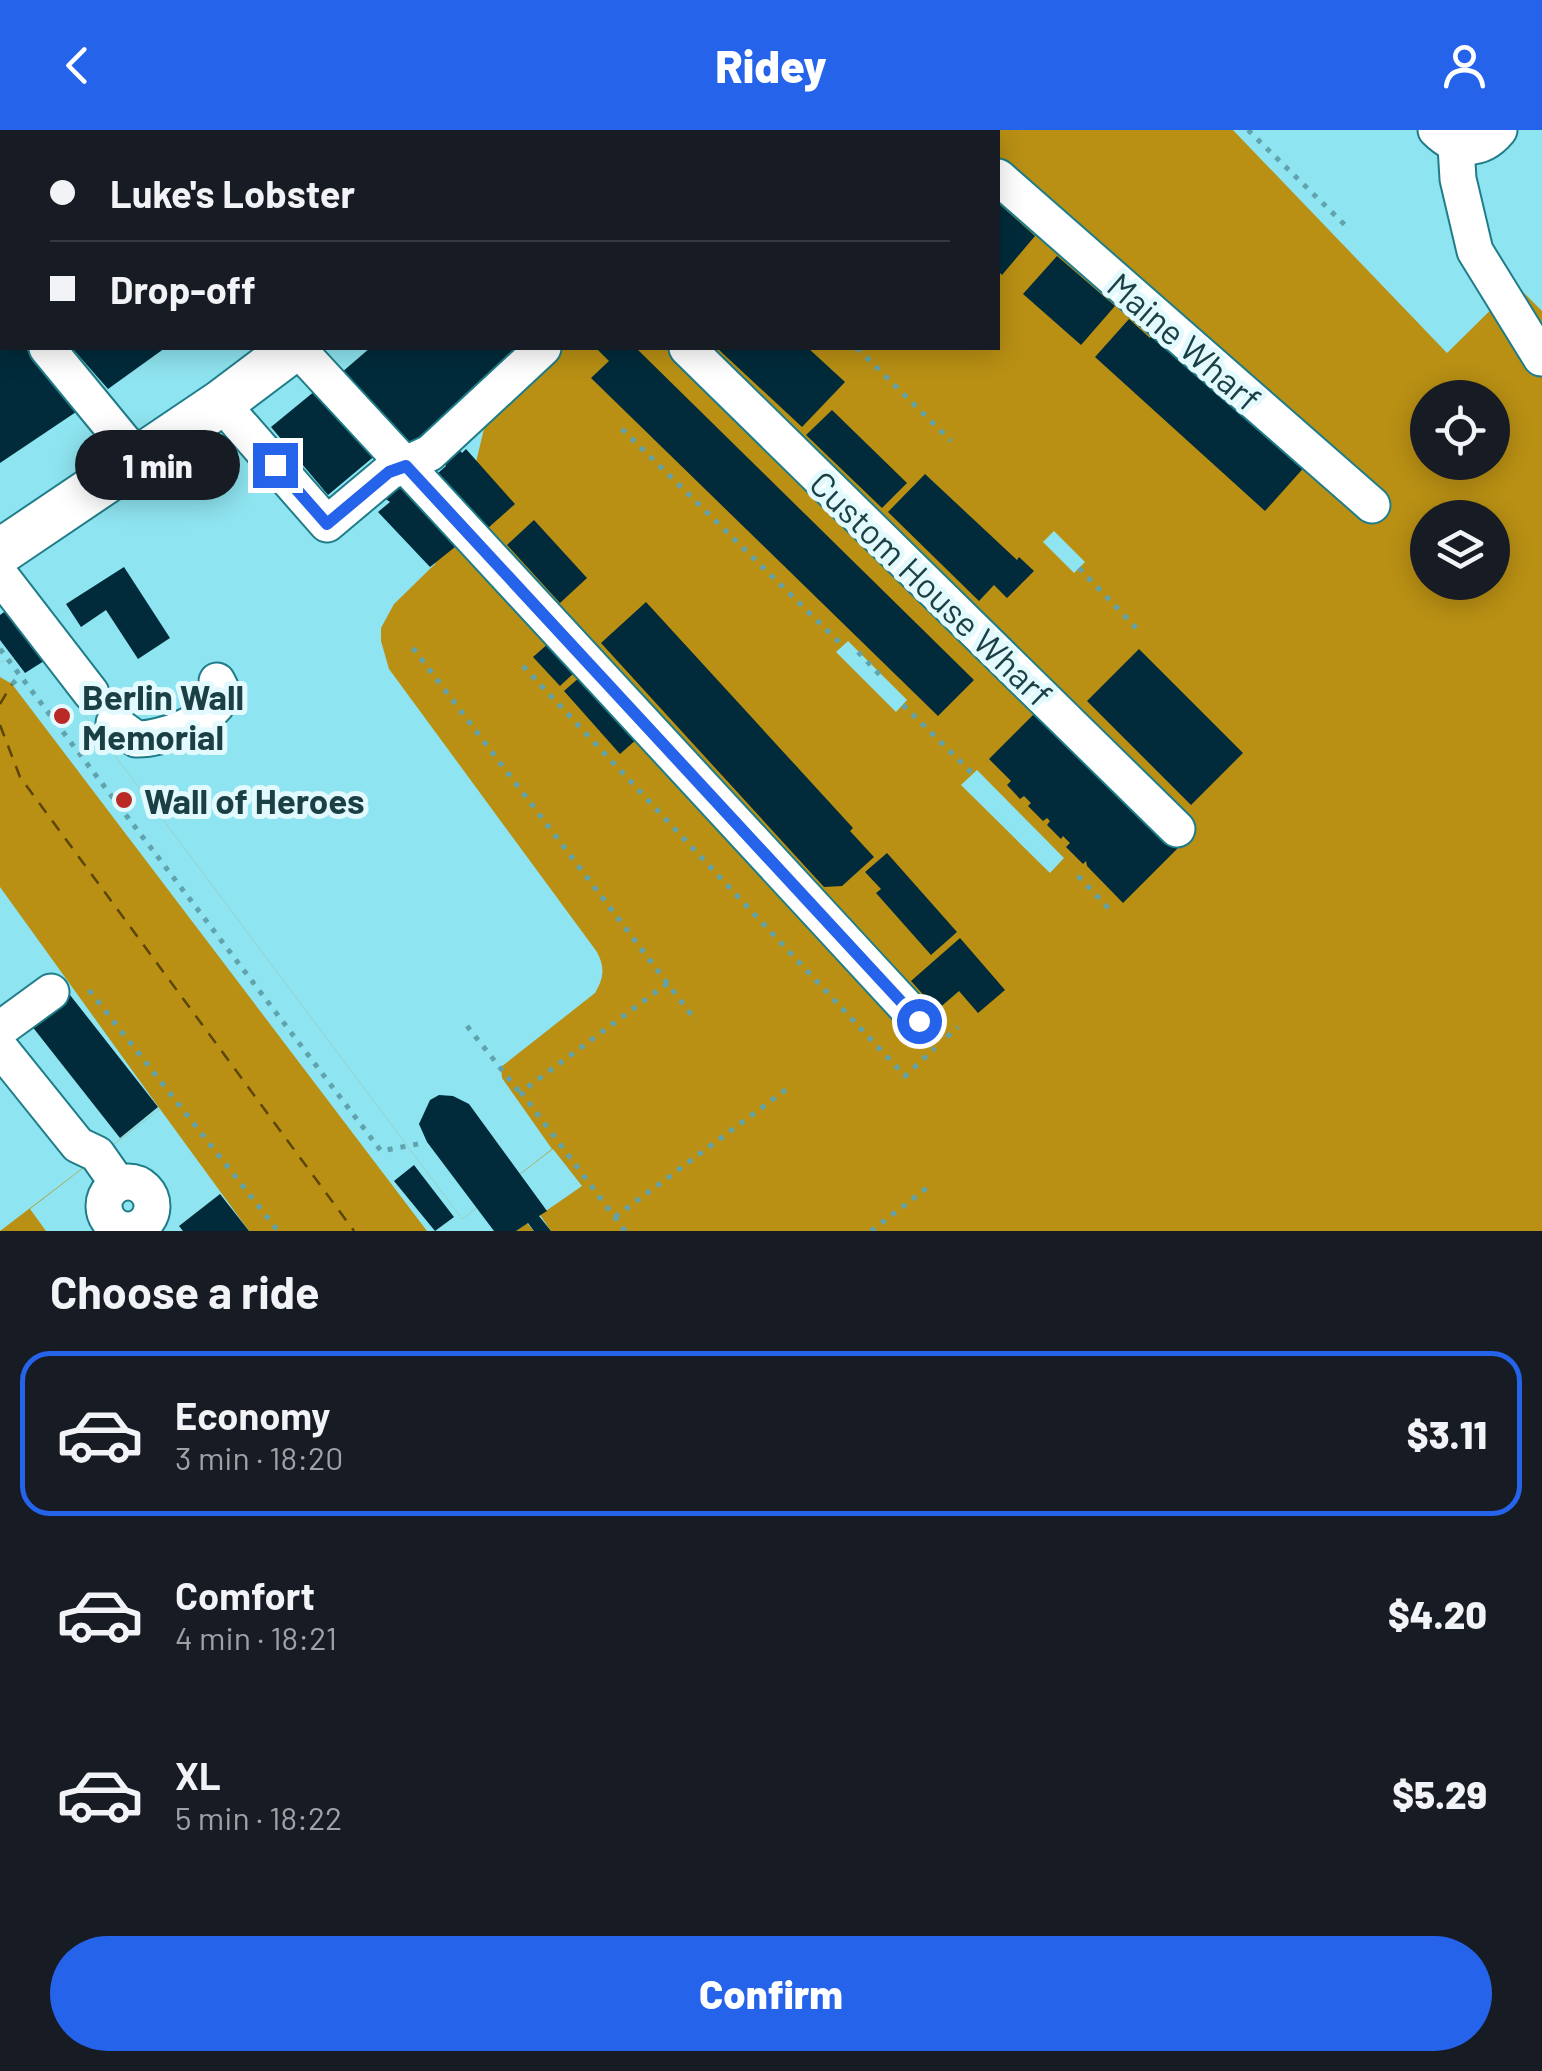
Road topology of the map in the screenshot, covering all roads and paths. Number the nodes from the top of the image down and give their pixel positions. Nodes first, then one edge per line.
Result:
1 (1248, 130) edge
2 (1499, 130) edge
3 (1446, 138) edge
4 (1000, 179) edge
5 (1347, 226) dead end
6 (50, 350) edge
7 (293, 350) edge
8 (298, 350) edge
9 (541, 350) edge
10 (689, 350) edge
11 (859, 350) edge
12 (1541, 358) edge
13 (221, 403) junction
14 (622, 428) dead end
15 (950, 441) dead end
16 (139, 460) junction
17 (406, 466) junction
18 (1372, 505) dead end
19 (0, 552) edge
20 (1079, 568) dead end
21 (0, 575) edge
22 (1140, 632) dead end
23 (843, 646) dead end
24 (413, 648) dead end
25 (0, 649) edge
26 (858, 652) dead end
27 (523, 666) dead end
28 (880, 675) dead end
29 (20, 676) junction
30 (217, 680) dead end
31 (12, 684) dead end
32 (91, 693) dead end
33 (903, 704) dead end
34 (114, 723) dead end
35 (973, 774) dead end
36 (1177, 829) dead end
37 (1078, 876) dead end
38 (1110, 910) dead end
39 (668, 983) junction
40 (89, 990) dead end
41 (51, 992) dead end
42 (696, 1021) dead end
43 (919, 1021) dead end
44 (467, 1026) dead end
45 (958, 1027) dead end
46 (0, 1028) edge
47 (0, 1048) edge
48 (792, 1085) dead end
49 (532, 1107) junction
50 (418, 1144) dead end
51 (932, 1184) dead end
52 (615, 1217) junction
53 (145, 1226) edge
54 (278, 1231) edge
55 (625, 1231) edge
56 (871, 1231) edge

1 - 5 path
2 - 3 street
3 - 12 street
4 - 18 street, Maine Wharf
6 - 16 street
7 - 13 main road
8 - 17 street
9 - 17 street
10 - 36 street, Custom House Wharf
11 - 15 path
13 - 16 main road
13 - 17 street
14 - 23 path
16 - 19 main road
17 - 43 street
20 - 22 path
21 - 32 street
24 - 39 path
25 - 29 path
26 - 28 path
27 - 45 path
29 - 31 path
29 - 50 path
30 - 34 street
33 - 35 path
37 - 38 path
39 - 42 path
39 - 49 path
40 - 54 path
41 - 46 street
44 - 49 path
47 - 53 street
48 - 52 path
49 - 52 path
51 - 56 path
52 - 55 path

